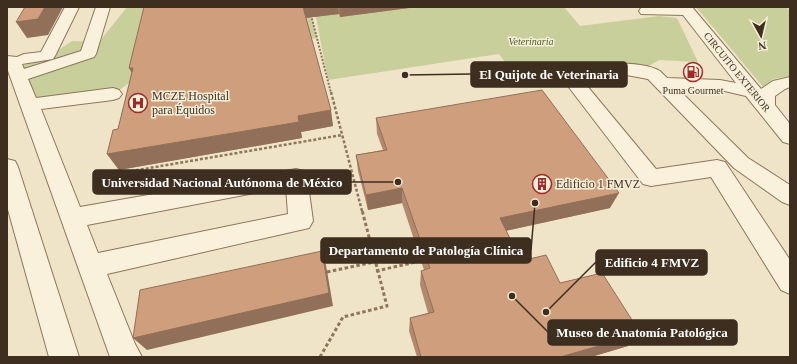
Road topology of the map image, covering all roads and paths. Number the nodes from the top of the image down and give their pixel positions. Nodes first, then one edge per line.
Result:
1 (72, 7) edge
2 (118, 7) edge
3 (676, 9) edge
4 (310, 11) dead end
5 (646, 11) dead end
6 (102, 13) edge
7 (322, 59) junction
8 (315, 60) edge
9 (13, 66) edge
10 (565, 71) junction
11 (516, 77) dead end
12 (662, 82) junction
13 (790, 82) edge
14 (751, 91) junction
15 (113, 94) dead end
16 (30, 105) junction
17 (766, 108) junction
18 (342, 135) junction
19 (790, 137) edge
20 (742, 163) junction
21 (7, 167) edge
22 (717, 168) junction
23 (126, 172) dead end
24 (352, 172) junction
25 (297, 184) junction
26 (790, 196) edge
27 (72, 218) junction
28 (428, 260) edge
29 (374, 262) junction
30 (90, 266) junction
31 (376, 271) junction
32 (327, 272) edge
33 (790, 282) edge
34 (64, 357) edge
35 (127, 357) edge
36 (320, 357) edge

1 - 9 street
2 - 6 street
3 - 5 street
3 - 14 street, CIRCUITO EXTERIOR
4 - 7 path
6 - 9 street
7 - 8 path
7 - 18 path
9 - 16 street
10 - 11 street
10 - 12 street
10 - 22 street
12 - 14 street
12 - 20 street
13 - 17 street
14 - 17 street, CIRCUITO EXTERIOR
15 - 16 street
16 - 27 street
17 - 19 street, CIRCUITO EXTERIOR
18 - 23 path
18 - 24 path
20 - 22 street
20 - 26 street
21 - 34 street
22 - 33 street
24 - 25 path
24 - 29 path
25 - 27 street
25 - 30 street
27 - 30 street
28 - 31 path
29 - 31 path
29 - 32 path
30 - 35 street
31 - 36 path

